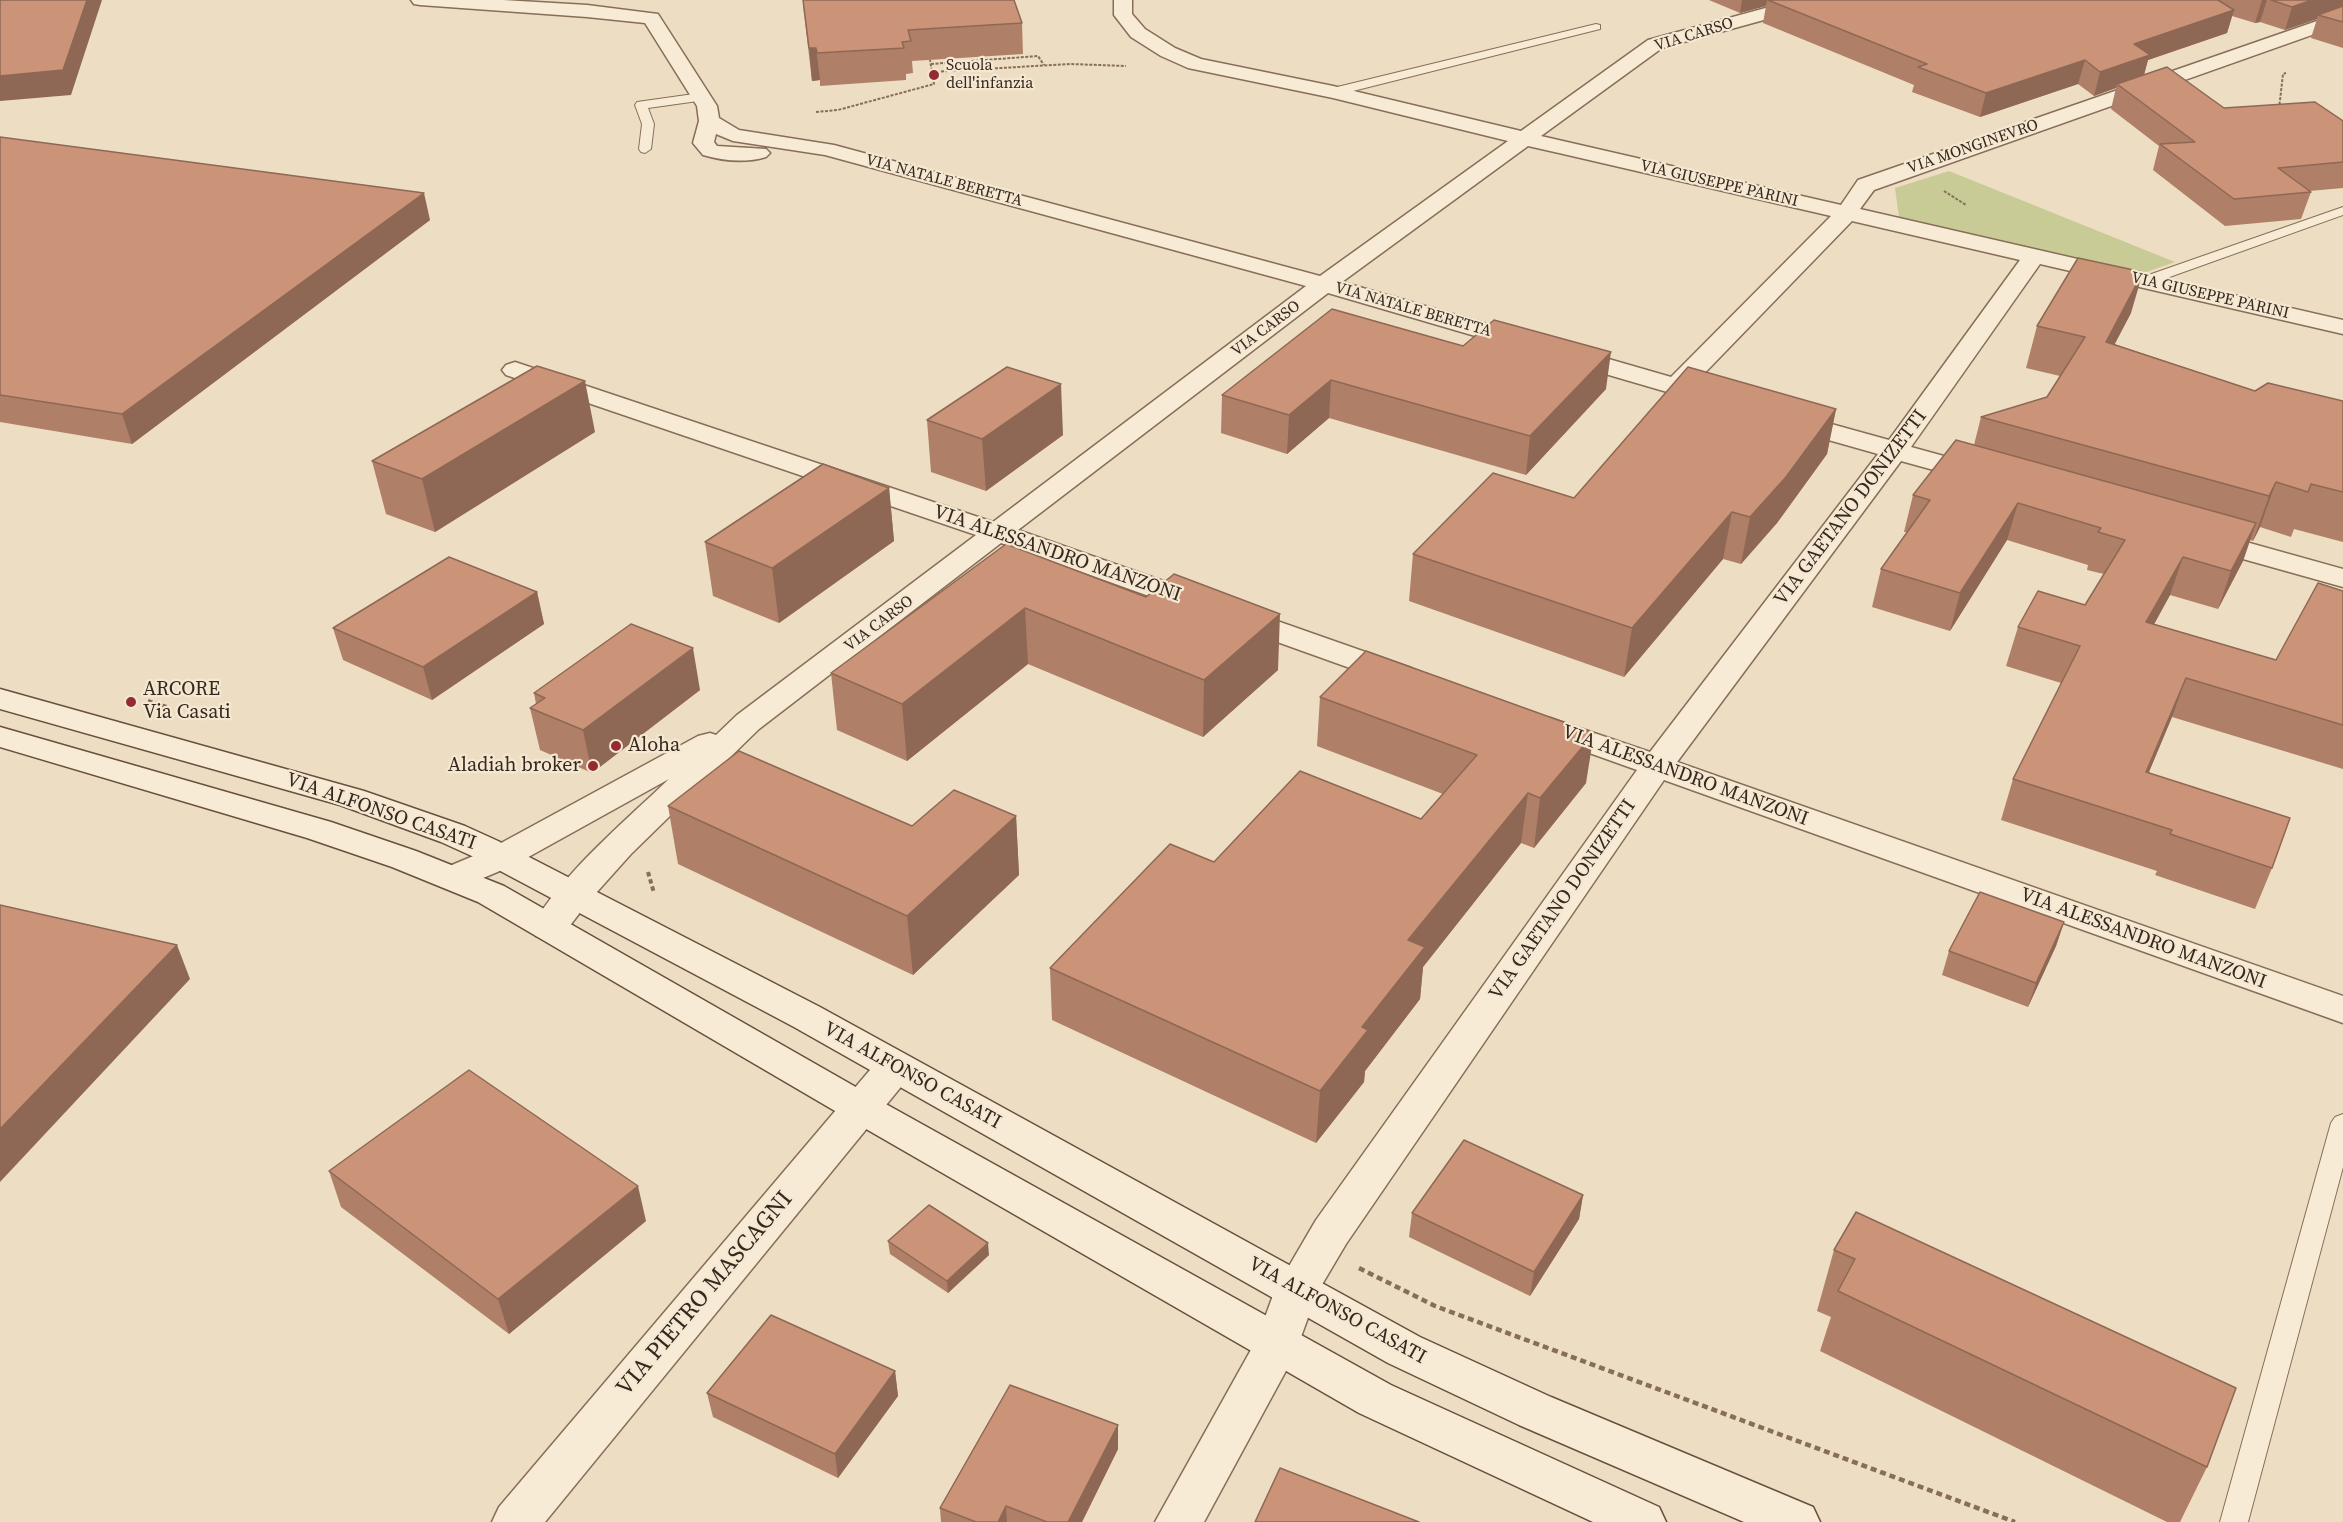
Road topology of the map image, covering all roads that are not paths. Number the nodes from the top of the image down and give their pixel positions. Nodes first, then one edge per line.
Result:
1 (420, 0) edge
2 (1123, 0) edge
3 (1816, 0) edge
4 (2343, 18) edge
5 (1596, 27) dead end
6 (1334, 92) junction
7 (701, 97) junction
8 (1524, 139) junction
9 (645, 149) dead end
10 (2343, 211) edge
11 (1846, 214) junction
12 (2034, 257) junction
13 (2145, 281) junction
14 (1324, 284) junction
15 (2343, 327) edge
16 (515, 370) dead end
17 (1676, 387) junction
18 (1734, 404) edge
19 (1768, 414) edge
20 (1895, 451) junction
21 (2010, 483) edge
22 (2182, 532) edge
23 (999, 533) junction
24 (2343, 578) edge
25 (1422, 683) edge
26 (0, 699) edge
27 (1522, 718) edge
28 (748, 722) junction
29 (0, 737) edge
30 (1657, 766) junction
31 (502, 857) junction
32 (452, 878) junction
33 (575, 894) junction
34 (549, 927) junction
35 (2343, 1010) edge
36 (895, 1067) junction
37 (861, 1108) junction
38 (2343, 1123) edge
39 (1297, 1290) junction
40 (1278, 1343) junction
41 (516, 1522) edge
42 (1179, 1522) edge
43 (1642, 1522) edge
44 (1796, 1522) edge
45 (2234, 1522) edge

1 - 7 street, VIA NATALE BERETTA
2 - 6 street, VIA GIUSEPPE PARINI
3 - 8 street, VIA CARSO
4 - 11 street, VIA MONGINEVRO
5 - 6 lane
6 - 8 street, VIA GIUSEPPE PARINI
7 - 9 lane
7 - 14 street, VIA NATALE BERETTA
8 - 11 street, VIA GIUSEPPE PARINI
8 - 14 street, VIA CARSO
10 - 13 lane
11 - 12 street, VIA GIUSEPPE PARINI
11 - 17 street, VIA MONGINEVRO
12 - 13 street, VIA GIUSEPPE PARINI
12 - 20 street, VIA GAETANO DONIZETTI
13 - 15 street, VIA GIUSEPPE PARINI
14 - 17 street, VIA NATALE BERETTA
14 - 23 street, VIA CARSO
16 - 23 street, VIA ALESSANDRO MANZONI
17 - 18 street, VIA NATALE BERETTA
19 - 20 street
20 - 21 street
20 - 30 street, VIA GAETANO DONIZETTI
22 - 24 street
23 - 25 street, VIA ALESSANDRO MANZONI
23 - 28 street, VIA CARSO
26 - 31 street, VIA ALFONSO CASATI
27 - 30 street, VIA ALESSANDRO MANZONI
28 - 31 street, VIA CARSO
28 - 33 street, VIA CARSO
29 - 32 street, VIA ALFONSO CASATI
30 - 35 street, VIA ALESSANDRO MANZONI
30 - 39 street, VIA GAETANO DONIZETTI
31 - 32 street, VIA CARSO
31 - 33 street, VIA ALFONSO CASATI
32 - 34 street, VIA ALFONSO CASATI
33 - 34 street, VIA CARSO
33 - 36 street, VIA ALFONSO CASATI
34 - 37 street, VIA ALFONSO CASATI
36 - 37 street, VIA PIETRO MASCAGNI
36 - 39 street, VIA ALFONSO CASATI
37 - 40 street, VIA ALFONSO CASATI
37 - 41 street, VIA PIETRO MASCAGNI
38 - 45 lane
39 - 40 street, VIA GAETANO DONIZETTI
39 - 44 street, VIA ALFONSO CASATI
40 - 42 street, VIA GAETANO DONIZETTI
40 - 43 street, VIA ALFONSO CASATI

